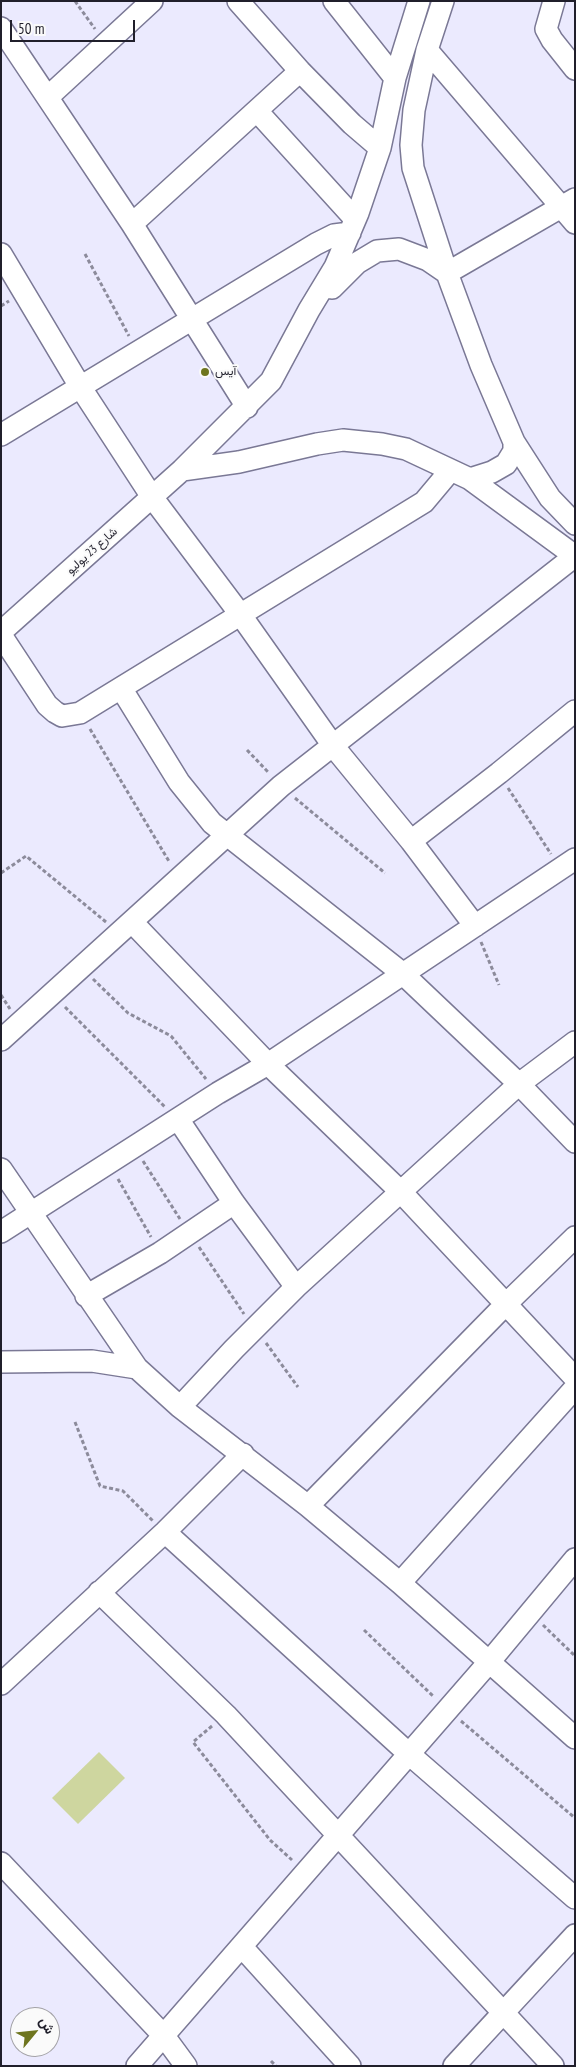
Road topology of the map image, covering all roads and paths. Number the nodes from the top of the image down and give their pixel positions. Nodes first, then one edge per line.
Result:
1 (75, 1) edge
2 (152, 1) edge
3 (238, 1) edge
4 (334, 1) edge
5 (419, 1) edge
6 (442, 1) edge
7 (554, 1) edge
8 (1, 28) edge
9 (106, 44) junction
10 (427, 50) junction
11 (575, 69) edge
12 (300, 71) junction
13 (394, 78) junction
14 (48, 97) junction
15 (257, 111) junction
16 (380, 148) junction
17 (570, 210) edge
18 (132, 224) junction
19 (353, 226) junction
20 (1, 254) edge
21 (85, 254) dead end
22 (447, 273) junction
23 (309, 310) junction
24 (191, 320) junction
25 (138, 352) junction
26 (81, 388) junction
27 (248, 406) junction
28 (1, 435) edge
29 (514, 442) junction
30 (182, 470) junction
31 (450, 471) junction
32 (470, 479) junction
33 (152, 496) junction
34 (575, 524) edge
35 (575, 556) edge
36 (240, 614) junction
37 (1, 634) edge
38 (121, 688) junction
39 (575, 711) edge
40 (80, 713) junction
41 (334, 747) junction
42 (247, 750) dead end
43 (499, 774) junction
44 (281, 786) junction
45 (228, 833) junction
46 (411, 840) junction
47 (568, 864) edge
48 (385, 873) dead end
49 (1, 874) edge
50 (179, 878) junction
51 (475, 926) junction
52 (126, 928) junction
53 (82, 968) junction
54 (402, 974) junction
55 (499, 985) dead end
56 (52, 994) junction
57 (1, 1040) edge
58 (575, 1042) edge
59 (268, 1064) junction
60 (519, 1084) junction
61 (218, 1093) junction
62 (178, 1119) junction
63 (575, 1142) edge
64 (134, 1148) junction
65 (109, 1163) junction
66 (1, 1169) edge
67 (401, 1192) junction
68 (234, 1203) junction
69 (31, 1214) junction
70 (1, 1232) edge
71 (190, 1233) junction
72 (575, 1237) edge
73 (160, 1253) junction
74 (296, 1288) junction
75 (86, 1296) junction
76 (506, 1304) junction
77 (254, 1328) junction
78 (1, 1362) edge
79 (137, 1368) junction
80 (575, 1378) edge
81 (298, 1387) dead end
82 (575, 1388) edge
83 (180, 1407) junction
84 (75, 1422) dead end
85 (243, 1454) junction
86 (308, 1506) junction
87 (165, 1532) junction
88 (571, 1570) edge
89 (400, 1583) junction
90 (99, 1592) junction
91 (530, 1614) junction
92 (364, 1630) dead end
93 (575, 1656) edge
94 (490, 1661) junction
95 (1, 1684) edge
96 (447, 1710) junction
97 (226, 1714) junction
98 (575, 1738) edge
99 (409, 1754) junction
100 (575, 1818) edge
101 (338, 1835) junction
102 (1, 1863) edge
103 (305, 1872) junction
104 (575, 1898) edge
105 (575, 1935) edge
106 (242, 1947) junction
107 (503, 2014) junction
108 (164, 2036) junction
109 (271, 2061) dead end
110 (137, 2066) edge
111 (186, 2066) edge
112 (276, 2066) edge
113 (350, 2066) edge
114 (454, 2066) edge
115 (553, 2066) edge

1 - 9 path
2 - 9 street
3 - 12 street
4 - 13 street
5 - 13 street
6 - 10 street
7 - 11 street
8 - 14 street
9 - 14 street
10 - 17 street
10 - 22 street
12 - 15 street
12 - 16 street
13 - 16 street
14 - 18 street
15 - 18 street
15 - 19 street
16 - 19 street
17 - 22 street
18 - 24 street
19 - 23 street
19 - 24 street
20 - 26 street
21 - 25 path
22 - 23 street
22 - 29 street
23 - 27 street, شارع 23 يوليو
24 - 25 street
24 - 27 street
25 - 26 street
26 - 28 street
26 - 33 street
27 - 30 street, شارع 23 يوليو
29 - 32 street
29 - 34 street
30 - 31 street
30 - 33 street, شارع 23 يوليو
31 - 32 street
31 - 36 street
32 - 35 street
33 - 36 street
33 - 37 street, شارع 23 يوليو
35 - 41 street
36 - 38 street
36 - 41 street
37 - 40 street
38 - 40 street
38 - 45 street
39 - 43 street
40 - 50 path
41 - 44 street
41 - 46 street
42 - 44 path
43 - 46 street
43 - 47 path
44 - 45 street
44 - 48 path
45 - 50 street
45 - 54 street
46 - 51 street
47 - 51 street
49 - 52 path
50 - 52 street
51 - 54 street
51 - 55 path
52 - 53 street
52 - 59 street
53 - 56 street
53 - 61 path
54 - 59 street
54 - 60 street
56 - 57 street
56 - 62 path
58 - 60 street
59 - 61 street
59 - 67 street
60 - 63 street
60 - 67 street
61 - 62 street
62 - 64 street
62 - 68 street
64 - 65 street
64 - 71 path
65 - 69 street
65 - 73 path
66 - 69 street
67 - 74 street
67 - 76 street
68 - 71 street
68 - 74 street
69 - 70 street
69 - 75 street
71 - 73 street
71 - 77 path
72 - 76 street
73 - 75 street
74 - 77 street
75 - 79 street
76 - 80 street
76 - 86 street
77 - 81 path
77 - 83 street
78 - 79 street
79 - 83 street
82 - 89 street
83 - 85 street
84 - 87 path
85 - 86 street
85 - 87 street
86 - 89 street
87 - 90 street
87 - 99 street
88 - 91 street
89 - 94 street
90 - 95 street
90 - 97 street
91 - 93 path
91 - 94 street
92 - 96 path
94 - 96 street
94 - 98 street
96 - 99 street
96 - 100 path
97 - 101 street
97 - 103 path
99 - 101 street
99 - 104 street
101 - 103 street
101 - 107 street
102 - 108 street
103 - 106 street
105 - 107 street
106 - 108 street
106 - 113 street
107 - 114 street
107 - 115 street
108 - 110 street
108 - 111 street
109 - 112 path

